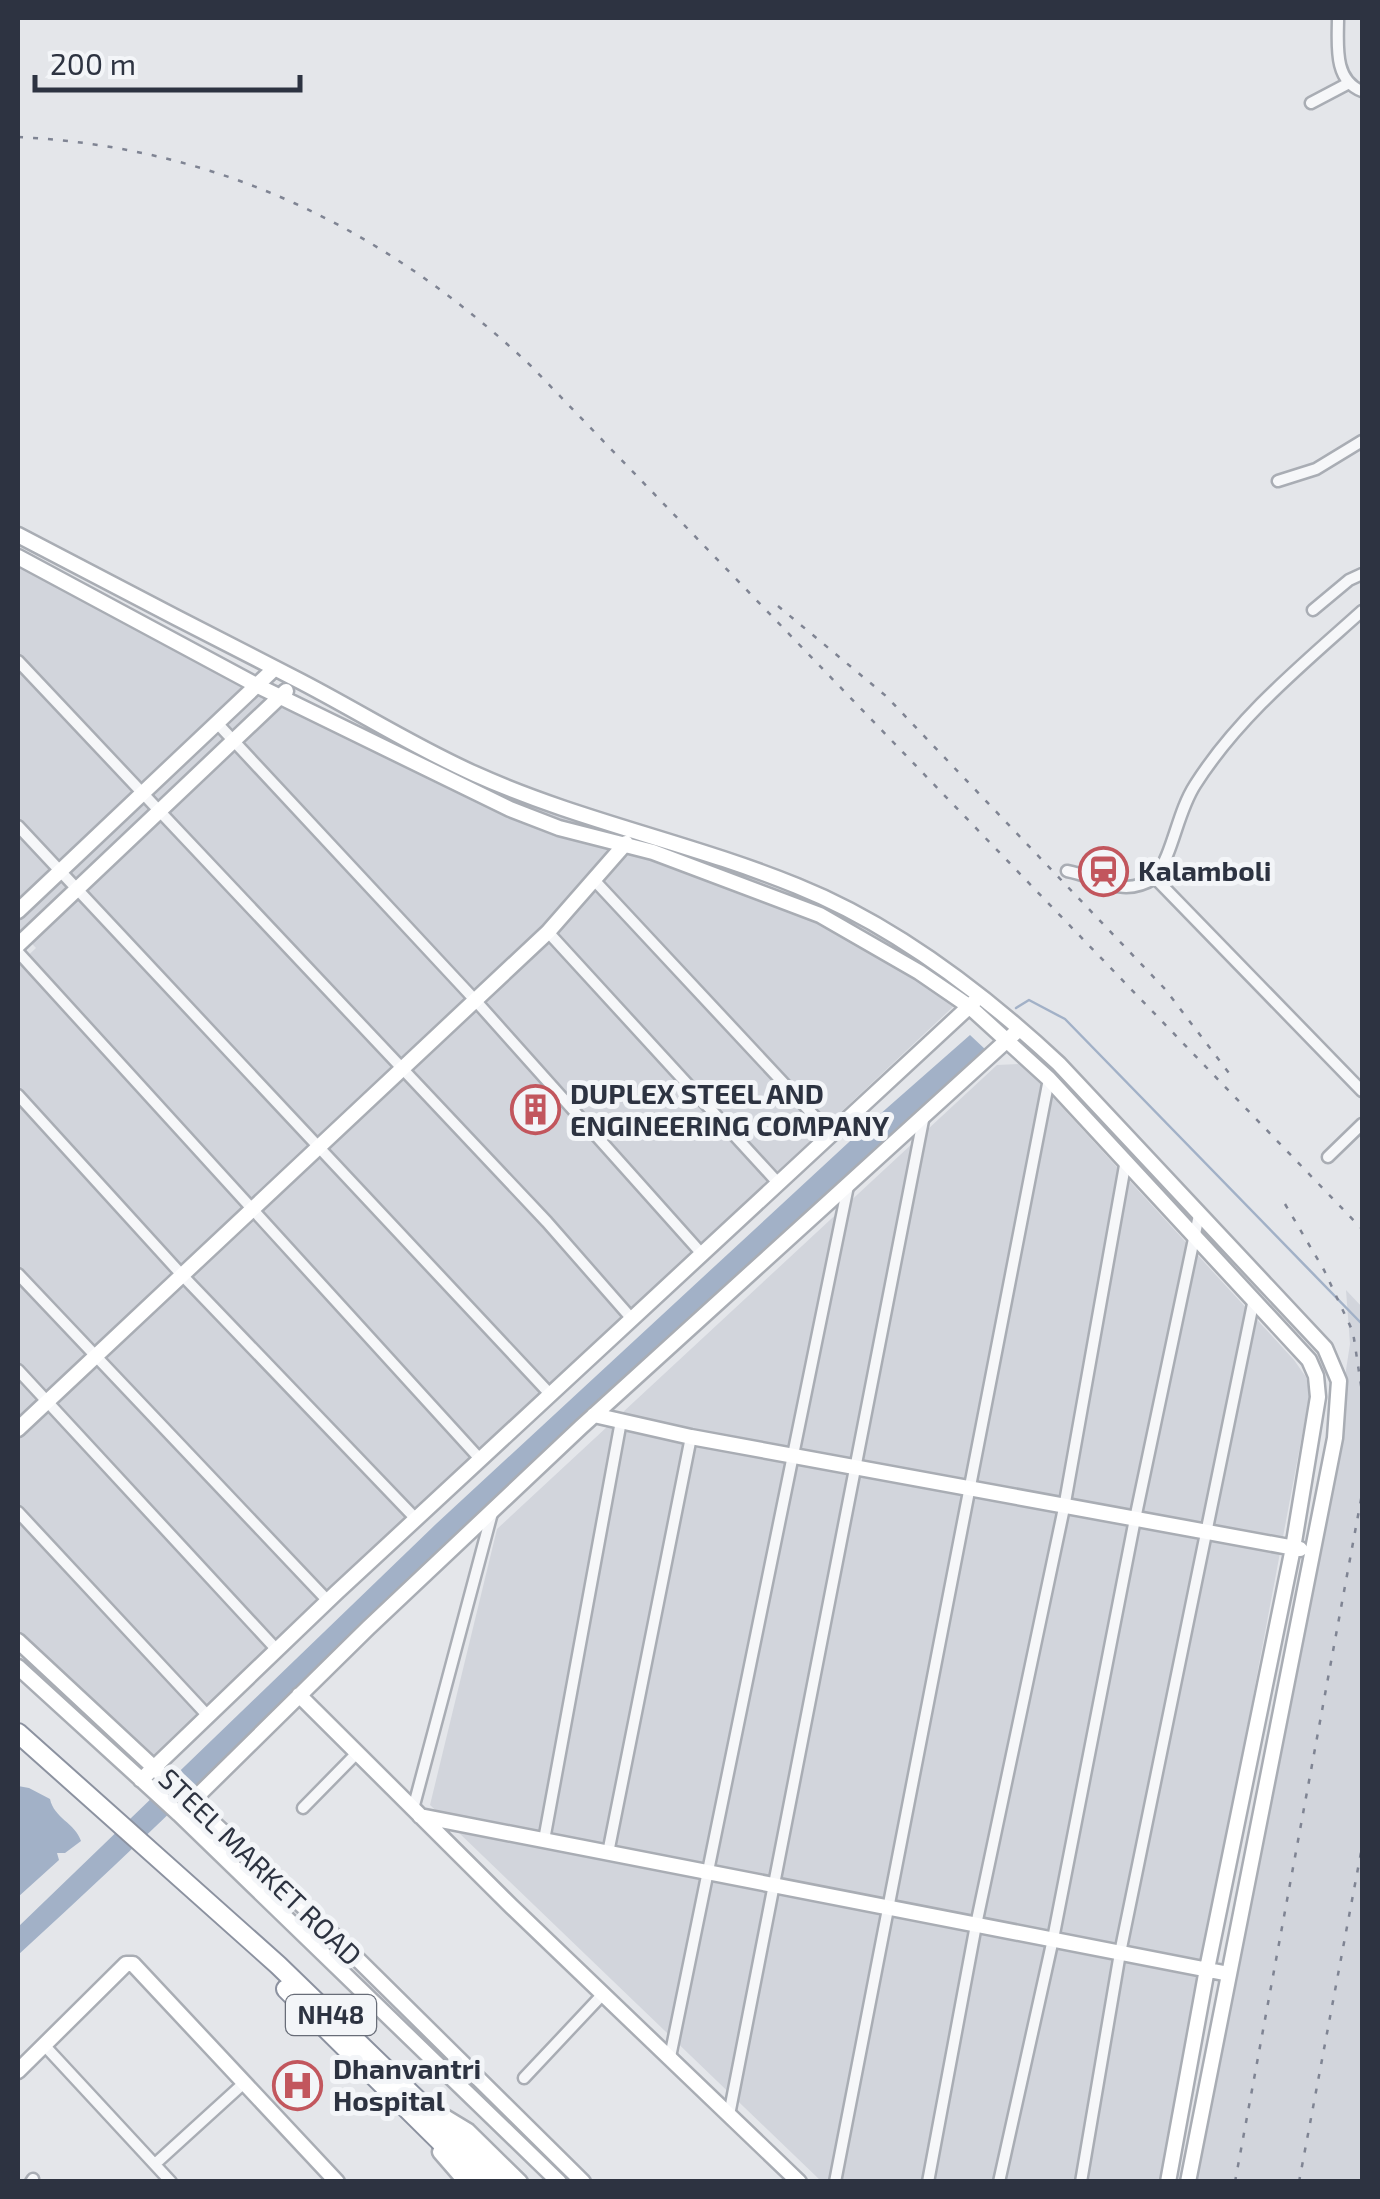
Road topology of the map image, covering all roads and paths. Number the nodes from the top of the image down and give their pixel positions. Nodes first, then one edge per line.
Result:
1 (1338, 18) edge
2 (1348, 83) junction
3 (1362, 91) edge
4 (1311, 103) dead end
5 (1362, 441) edge
6 (1278, 481) dead end
7 (18, 535) edge
8 (18, 557) edge
9 (1362, 574) edge
10 (1314, 610) dead end
11 (1362, 611) edge
12 (18, 660) edge
13 (274, 668) junction
14 (297, 680) junction
15 (258, 686) junction
16 (280, 696) junction
17 (218, 723) junction
18 (234, 740) junction
19 (141, 795) junction
20 (157, 812) junction
21 (18, 826) edge
22 (636, 831) junction
23 (624, 846) junction
24 (1068, 871) dead end
25 (58, 872) junction
26 (1155, 878) junction
27 (595, 881) junction
28 (74, 890) junction
29 (18, 911) edge
30 (548, 932) junction
31 (18, 948) edge
32 (475, 1000) junction
33 (977, 1004) junction
34 (1010, 1030) junction
35 (401, 1070) junction
36 (1050, 1079) junction
37 (1362, 1090) edge
38 (18, 1095) edge
39 (924, 1115) junction
40 (1362, 1124) edge
41 (832, 1134) junction
42 (317, 1148) junction
43 (1328, 1157) dead end
44 (1126, 1160) junction
45 (779, 1184) junction
46 (848, 1184) junction
47 (251, 1211) junction
48 (1199, 1216) junction
49 (1193, 1234) junction
50 (702, 1254) junction
51 (18, 1274) edge
52 (182, 1276) junction
53 (1254, 1298) junction
54 (632, 1319) junction
55 (95, 1356) junction
56 (18, 1370) edge
57 (550, 1394) junction
58 (48, 1401) junction
59 (594, 1415) junction
60 (621, 1421) junction
61 (18, 1429) edge
62 (691, 1437) junction
63 (791, 1456) junction
64 (480, 1460) junction
65 (858, 1468) junction
66 (968, 1488) junction
67 (1064, 1508) junction
68 (18, 1512) edge
69 (492, 1513) junction
70 (416, 1519) junction
71 (1135, 1519) junction
72 (1207, 1532) junction
73 (1293, 1548) junction
74 (1313, 1552) junction
75 (328, 1601) junction
76 (18, 1640) edge
77 (277, 1650) junction
78 (18, 1667) edge
79 (299, 1696) junction
80 (208, 1716) junction
81 (18, 1733) edge
82 (18, 1748) edge
83 (356, 1753) junction
84 (155, 1767) junction
85 (141, 1780) junction
86 (192, 1801) junction
87 (304, 1808) dead end
88 (417, 1813) junction
89 (100, 1814) junction
90 (179, 1814) junction
91 (544, 1840) junction
92 (608, 1853) junction
93 (705, 1872) junction
94 (775, 1886) junction
95 (887, 1907) junction
96 (976, 1925) junction
97 (1052, 1939) junction
98 (1120, 1952) junction
99 (1207, 1969) junction
100 (1229, 1974) junction
101 (603, 1994) junction
102 (44, 2046) junction
103 (670, 2057) junction
104 (18, 2071) edge
105 (524, 2078) dead end
106 (244, 2082) junction
107 (503, 2103) junction
108 (419, 2109) junction
109 (729, 2115) junction
110 (492, 2116) junction
111 (154, 2164) junction
112 (170, 2181) edge
113 (336, 2182) edge
114 (466, 2182) edge
115 (481, 2182) edge
116 (502, 2182) edge
117 (520, 2182) edge
118 (559, 2182) edge
119 (583, 2182) edge
120 (798, 2182) edge
121 (835, 2182) edge
122 (928, 2182) edge
123 (1000, 2182) edge
124 (1082, 2182) edge
125 (1168, 2182) edge
126 (1188, 2182) edge

1 - 2 street
2 - 3 street
2 - 4 street
5 - 6 street
7 - 13 street
8 - 15 street
9 - 10 street
11 - 26 street
12 - 19 street
13 - 14 street
13 - 15 street
14 - 16 street
14 - 22 street
15 - 16 street
15 - 17 street
16 - 18 street
16 - 23 street
17 - 18 street
17 - 19 street
18 - 20 street
18 - 32 street
19 - 20 street
19 - 25 street
20 - 28 street
20 - 35 street
21 - 25 street
22 - 23 street
22 - 33 street
23 - 27 street
23 - 33 street
24 - 26 street
25 - 28 street
25 - 29 street
26 - 37 street
27 - 30 street
27 - 41 street
28 - 31 street
28 - 42 street
30 - 32 street
30 - 45 street
31 - 47 street
32 - 35 street
32 - 50 street
33 - 34 street
33 - 41 street
34 - 36 street
34 - 39 street
34 - 48 street
35 - 42 street
35 - 54 street
36 - 44 street
36 - 66 street
38 - 52 street
39 - 46 street
39 - 65 street
40 - 43 street
41 - 45 street
42 - 47 street
42 - 57 street
44 - 49 street
44 - 67 street
45 - 50 street
46 - 59 street
46 - 63 street
47 - 52 street
47 - 64 street
48 - 49 street
48 - 74 street
49 - 53 street
49 - 71 street
50 - 54 street
51 - 55 street
52 - 55 street
52 - 70 street
53 - 72 street
53 - 73 street
54 - 57 street
55 - 58 street
55 - 75 street
56 - 58 street
57 - 64 street
58 - 61 street
58 - 77 street
59 - 60 street
59 - 69 street
60 - 62 street
60 - 91 street
62 - 63 street
62 - 92 street
63 - 65 street
63 - 93 street
64 - 70 street
65 - 66 street
65 - 94 street
66 - 67 street
66 - 95 street
67 - 71 street
67 - 96 street
68 - 80 street
69 - 79 street
69 - 88 street
70 - 75 street
71 - 72 street
71 - 97 street
72 - 73 street
72 - 98 street
73 - 74 street
73 - 99 street
74 - 100 street
75 - 77 street
76 - 84 street, STEEL MARKET ROAD
77 - 80 street
78 - 85 street, STEEL MARKET ROAD
79 - 83 street
79 - 86 street
80 - 84 street
81 - 89 highway, NH48
82 - 89 highway, NH48
83 - 87 street
83 - 88 street
84 - 85 street
84 - 86 street, STEEL MARKET ROAD
85 - 90 street, STEEL MARKET ROAD
86 - 90 street
86 - 107 street, STEEL MARKET ROAD
88 - 91 street
88 - 101 street
89 - 108 highway, NH48
90 - 110 street, STEEL MARKET ROAD
91 - 92 street
92 - 93 street
93 - 94 street
93 - 103 street
94 - 95 street
94 - 109 street
95 - 96 street
95 - 121 street
96 - 97 street
96 - 122 street
97 - 98 street
97 - 123 street
98 - 99 street
98 - 124 street
99 - 100 street
99 - 125 street
100 - 126 street
101 - 103 street
101 - 105 street
102 - 104 street
102 - 106 street
102 - 111 street
103 - 109 street
106 - 111 street
106 - 113 street
107 - 110 street
107 - 119 street, STEEL MARKET ROAD
108 - 114 street
108 - 115 highway, NH48
108 - 116 highway, NH48
108 - 117 street
109 - 120 street
110 - 118 street, STEEL MARKET ROAD
111 - 112 street

